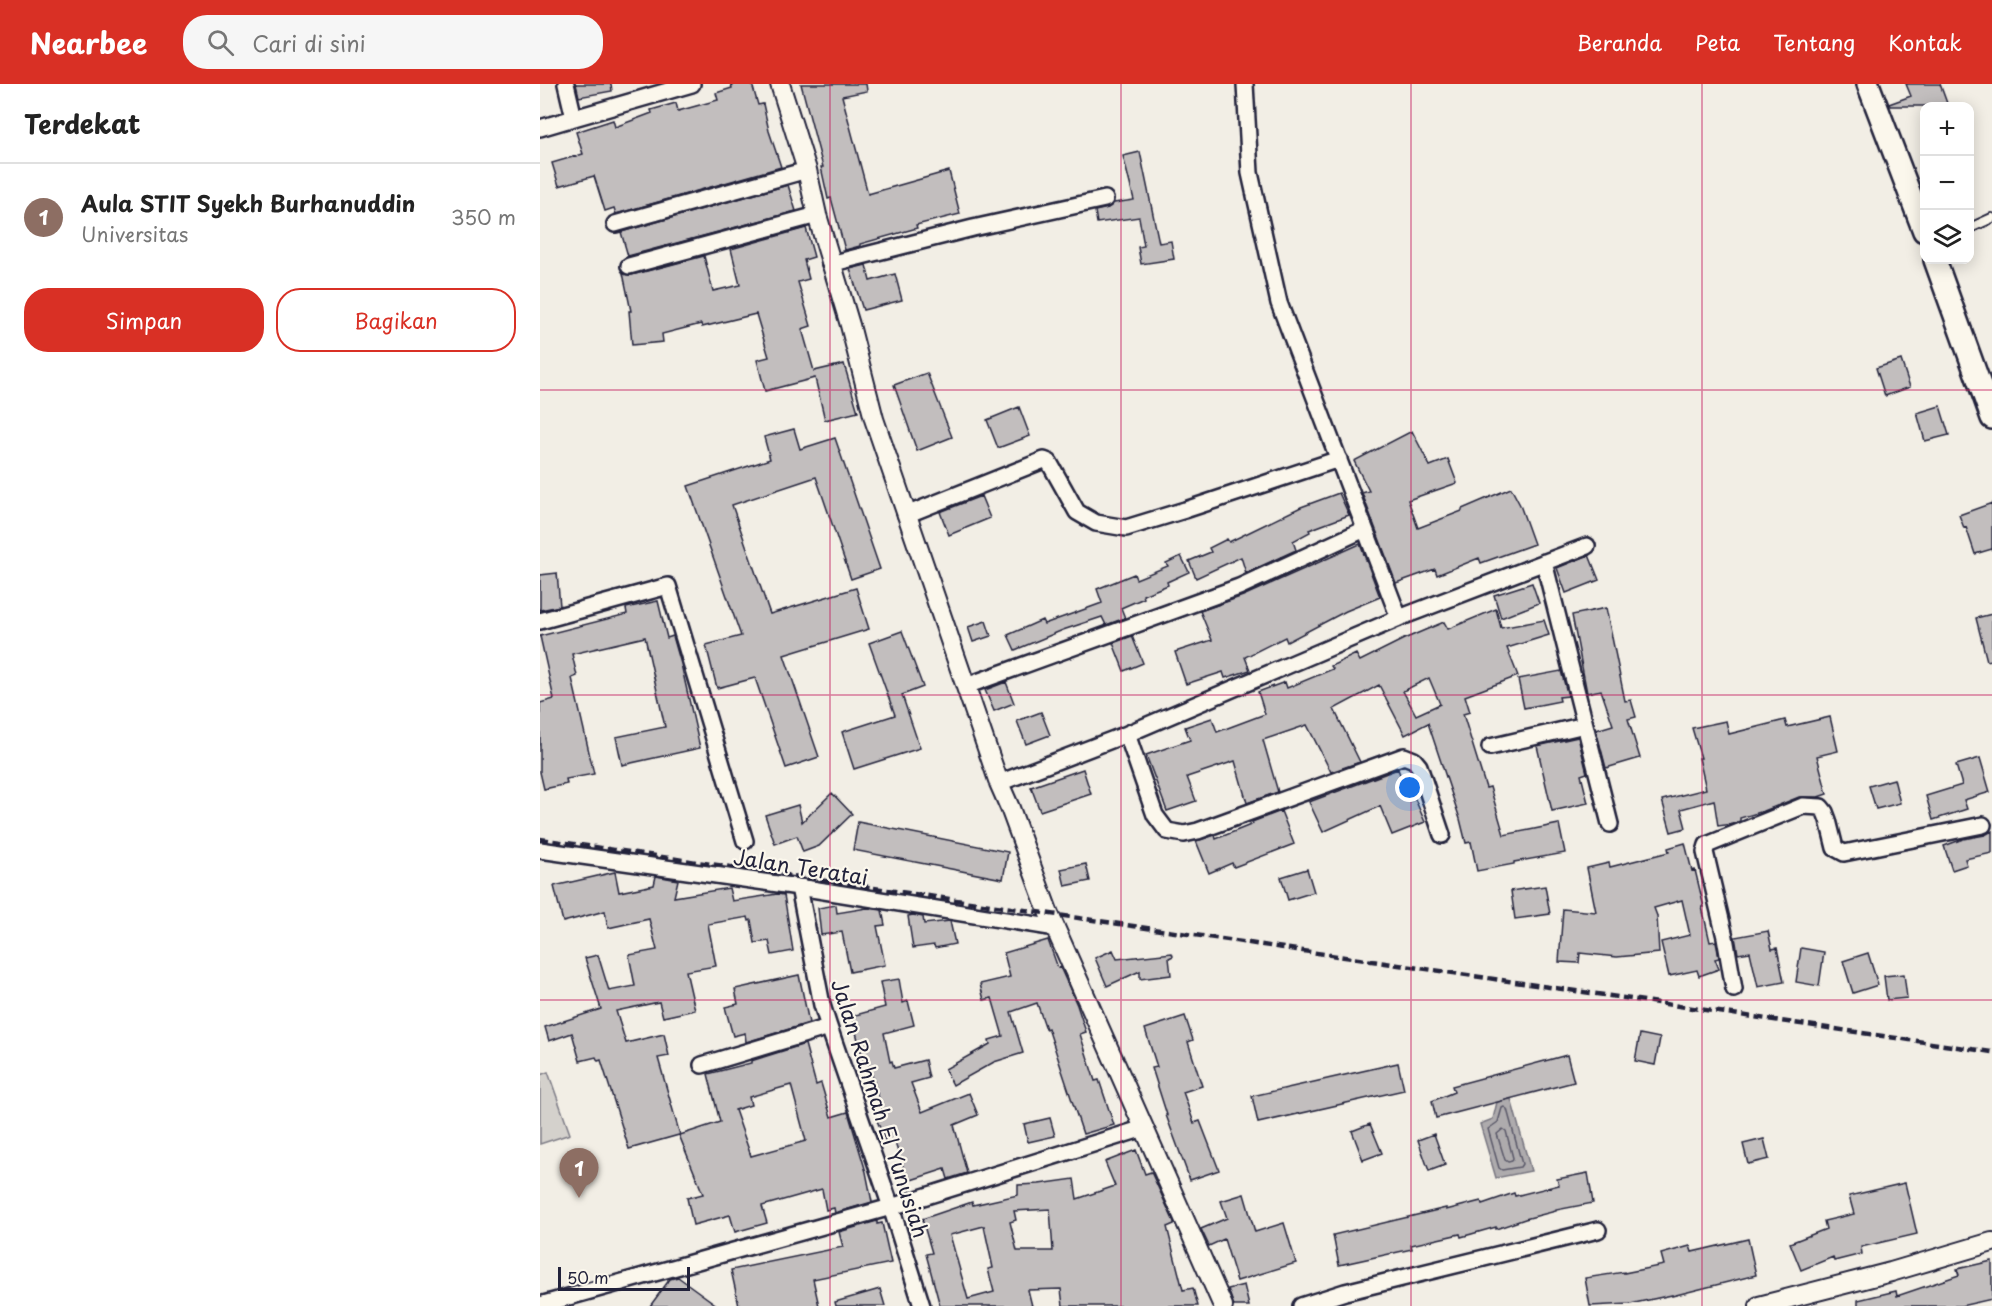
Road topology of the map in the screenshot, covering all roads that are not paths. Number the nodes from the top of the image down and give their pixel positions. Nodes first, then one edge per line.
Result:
1 (566, 84) edge
2 (692, 84) edge
3 (780, 84) edge
4 (1245, 84) edge
5 (1868, 84) edge
6 (574, 118) junction
7 (540, 128) edge
8 (807, 170) junction
9 (1105, 199) dead end
10 (817, 215) junction
11 (1992, 218) edge
12 (1920, 220) edge
13 (615, 224) dead end
14 (1974, 226) edge
15 (830, 264) junction
16 (1936, 264) edge
17 (629, 266) dead end
18 (1992, 418) edge
19 (1339, 459) junction
20 (906, 515) junction
21 (1365, 529) junction
22 (1587, 546) dead end
23 (1544, 562) junction
24 (1399, 618) junction
25 (540, 621) edge
26 (966, 687) junction
27 (1585, 725) junction
28 (1127, 734) junction
29 (1490, 747) dead end
30 (999, 783) junction
31 (1610, 824) dead end
32 (1983, 825) dead end
33 (1442, 835) dead end
34 (745, 841) dead end
35 (540, 850) edge
36 (799, 887) junction
37 (1056, 928) junction
38 (1734, 989) dead end
39 (829, 1027) junction
40 (702, 1065) dead end
41 (1144, 1128) junction
42 (891, 1207) junction
43 (1598, 1230) dead end
44 (1992, 1242) edge
45 (540, 1305) edge
46 (922, 1306) edge
47 (1223, 1306) edge
48 (1301, 1306) edge
49 (1759, 1306) edge

1 - 6 street
2 - 6 street
3 - 8 street
4 - 19 street
5 - 12 main road
6 - 7 street
8 - 10 street
8 - 13 street
9 - 15 street
10 - 15 street
10 - 17 street
11 - 14 lane
15 - 20 street
16 - 18 main road
19 - 20 street
19 - 21 street
20 - 26 street
21 - 24 street
21 - 26 street
22 - 23 street
23 - 24 street
23 - 27 street
24 - 28 street
25 - 34 street
26 - 30 street
27 - 29 street
27 - 31 street
28 - 30 street
28 - 33 street
30 - 37 street
32 - 38 street
35 - 36 street, Jalan Teratai
36 - 37 street, Jalan Teratai
36 - 39 street, Jalan Rahmah El Yunusiah
37 - 41 street
39 - 40 street
39 - 42 street, Jalan Rahmah El Yunusiah
41 - 42 street
41 - 47 street
42 - 45 street
42 - 46 street, Jalan Rahmah El Yunusiah
43 - 48 street
44 - 49 street

